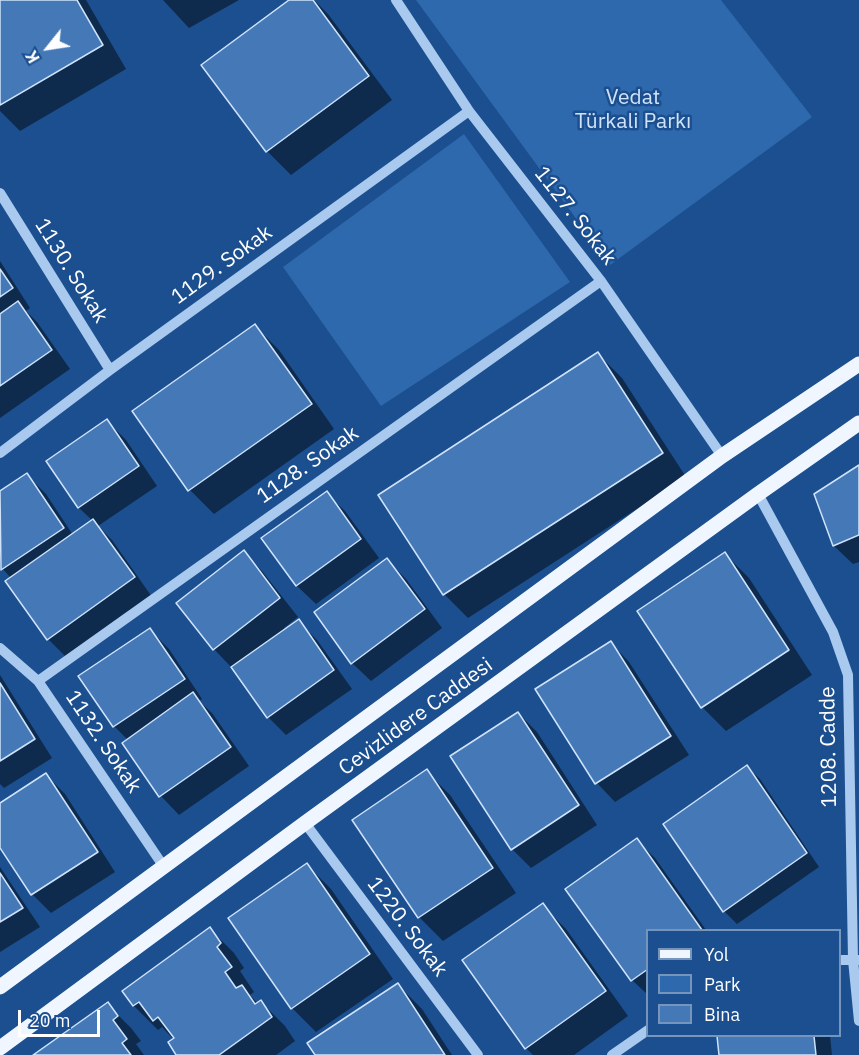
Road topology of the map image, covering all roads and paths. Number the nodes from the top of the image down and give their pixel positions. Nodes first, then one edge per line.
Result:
1 (396, 0) edge
2 (469, 111) junction
3 (0, 193) edge
4 (601, 281) junction
5 (859, 364) edge
6 (110, 370) junction
7 (859, 423) edge
8 (0, 453) edge
9 (722, 456) junction
10 (758, 494) junction
11 (0, 648) edge
12 (859, 673) edge
13 (848, 675) junction
14 (38, 681) junction
15 (305, 823) junction
16 (164, 867) junction
17 (856, 960) edge
18 (0, 987) edge
19 (859, 1021) edge
20 (646, 1031) edge
21 (0, 1048) edge
22 (478, 1055) edge
23 (612, 1055) edge

1 - 2 street, 1127. Sokak
2 - 4 street, 1127. Sokak
2 - 6 street, 1129. Sokak
3 - 6 street, 1130. Sokak
4 - 9 street, 1127. Sokak
4 - 14 street, 1128. Sokak
5 - 9 main road, Cevizlidere Caddesi
6 - 8 street, 1129. Sokak
7 - 10 main road, Cevizlidere Caddesi
9 - 16 main road, Cevizlidere Caddesi
10 - 13 street, 1208. Cadde
10 - 15 main road, Cevizlidere Caddesi
11 - 14 street, 1132. Sokak
12 - 13 street
13 - 17 street, 1208. Cadde
14 - 16 street, 1132. Sokak
15 - 21 main road, Cevizlidere Caddesi
15 - 22 street, 1220. Sokak
16 - 18 main road, Cevizlidere Caddesi
17 - 19 street, 1208. Cadde
20 - 23 street

